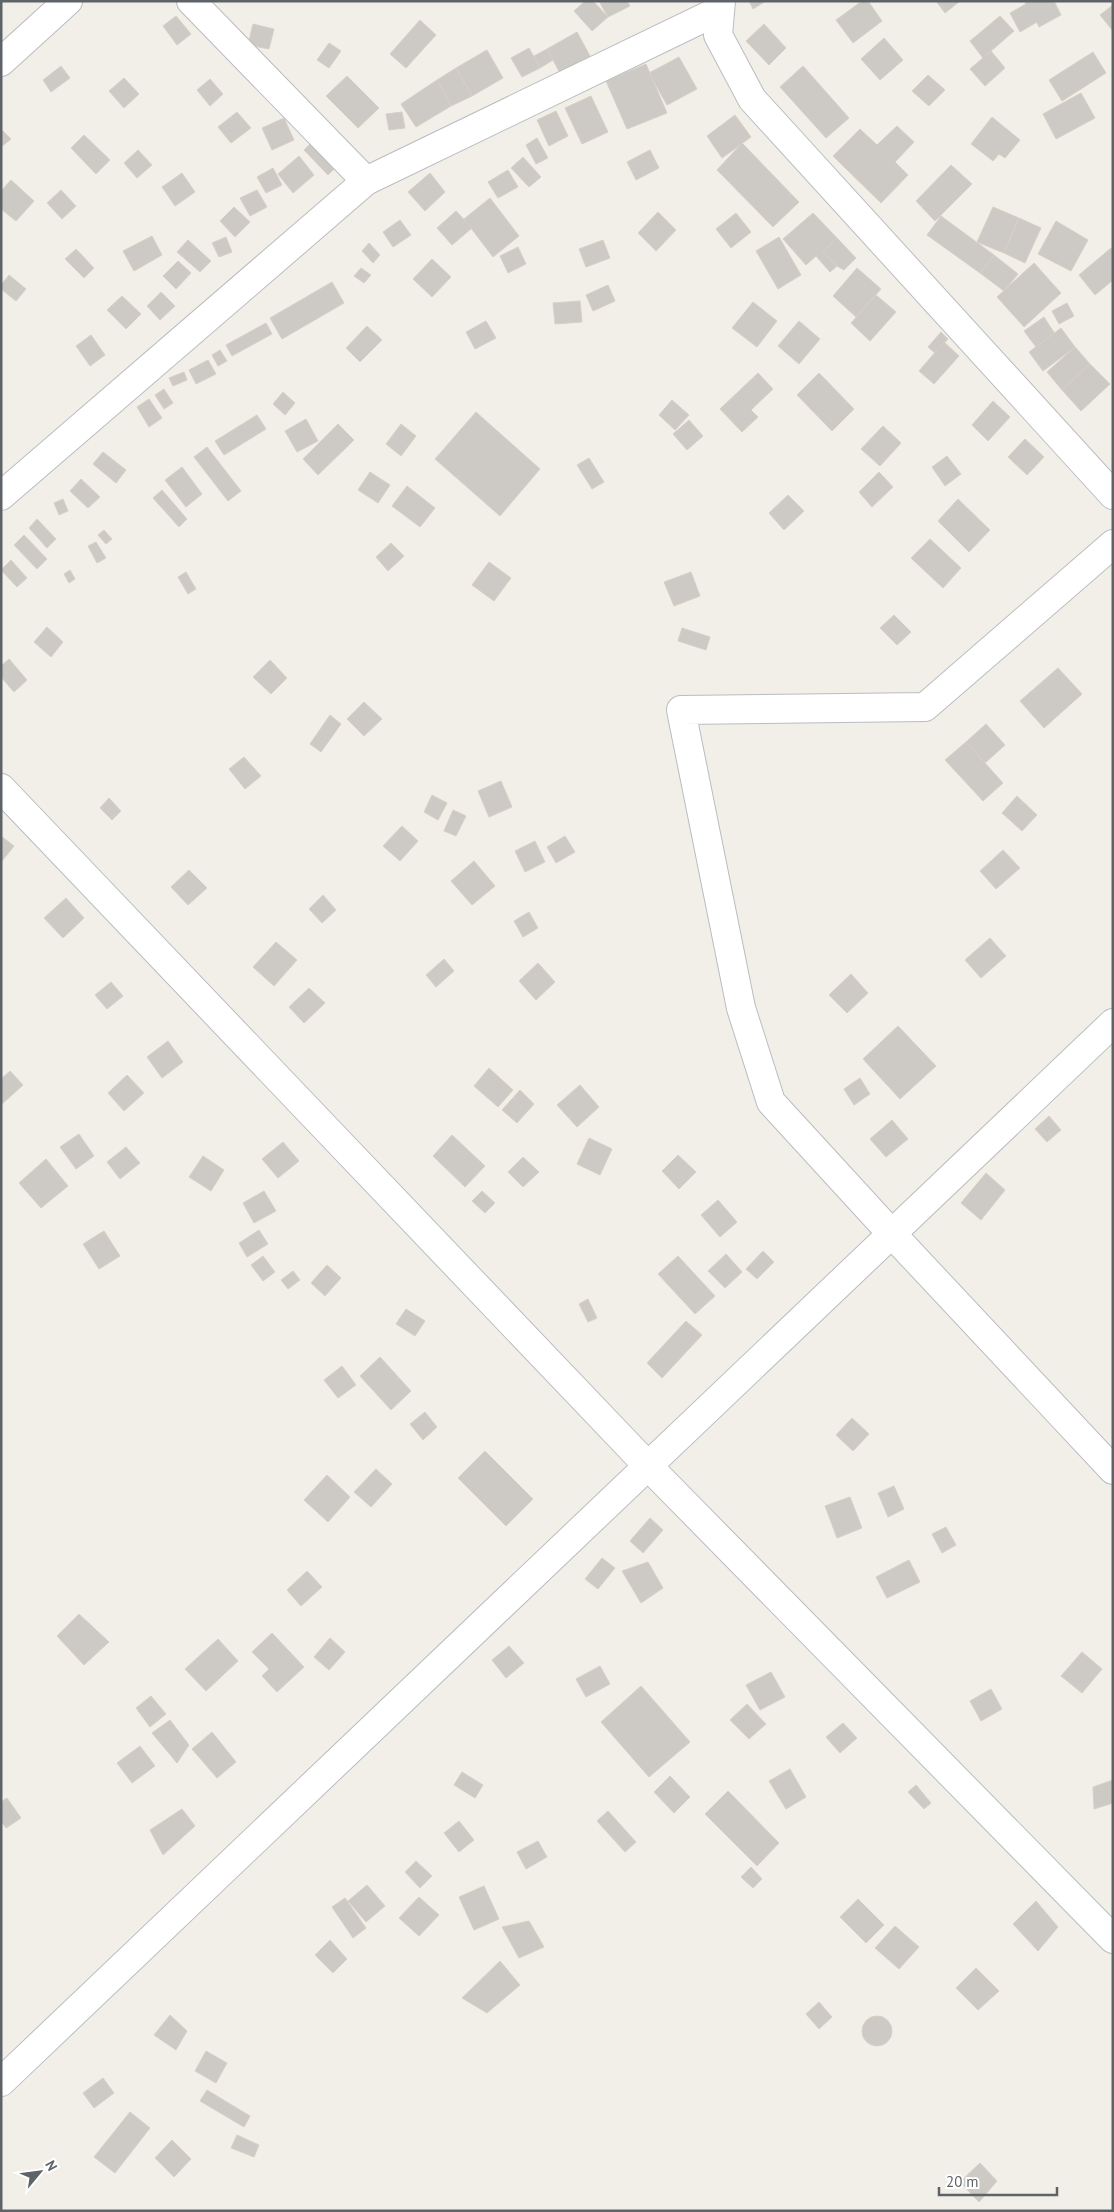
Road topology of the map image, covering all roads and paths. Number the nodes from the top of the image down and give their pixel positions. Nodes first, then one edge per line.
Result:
1 (68, 1) edge
2 (191, 1) edge
3 (720, 6) edge
4 (1, 62) edge
5 (366, 182) junction
6 (1113, 495) edge
7 (1, 496) edge
8 (1113, 544) edge
9 (1, 788) edge
10 (1113, 1023) edge
11 (892, 1234) junction
12 (649, 1467) junction
13 (1113, 1470) edge
14 (1113, 1939) edge
15 (1, 2082) edge

1 - 4 street
2 - 5 street
3 - 5 street
3 - 6 street
5 - 7 street
8 - 11 street
9 - 12 street
10 - 11 street
11 - 12 street
11 - 13 street
12 - 14 street
12 - 15 street

